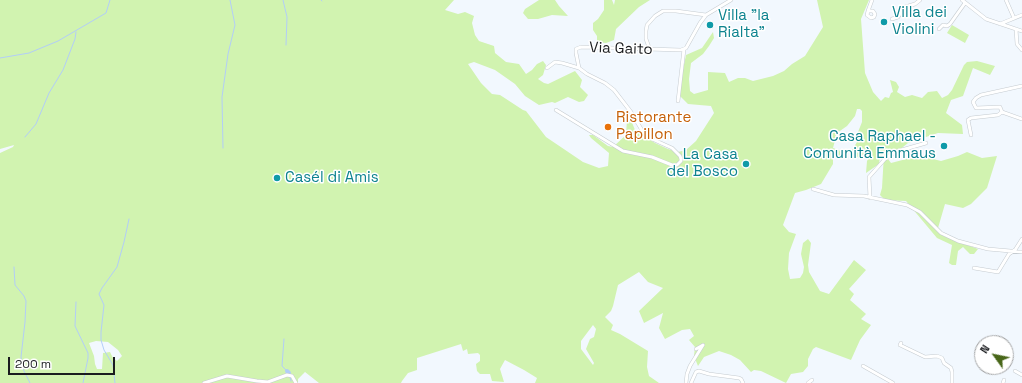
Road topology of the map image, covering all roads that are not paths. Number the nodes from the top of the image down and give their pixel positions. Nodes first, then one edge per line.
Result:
1 (731, 0) edge
2 (872, 0) edge
3 (920, 0) edge
4 (962, 0) edge
5 (1006, 0) edge
6 (965, 3) junction
7 (868, 11) dead end
8 (1022, 14) edge
9 (706, 15) junction
10 (1014, 18) junction
11 (892, 19) dead end
12 (1000, 24) junction
13 (939, 29) dead end
14 (1016, 29) junction
15 (1022, 31) edge
16 (684, 49) junction
17 (650, 50) junction
18 (1022, 50) edge
19 (547, 68) dead end
20 (579, 68) junction
21 (1022, 86) edge
22 (678, 101) dead end
23 (556, 110) dead end
24 (1002, 112) junction
25 (1022, 119) edge
26 (971, 135) dead end
27 (926, 143) dead end
28 (812, 189) dead end
29 (870, 198) junction
30 (1022, 240) edge
31 (1012, 251) junction
32 (1022, 252) edge
33 (974, 268) dead end
34 (901, 343) dead end
35 (696, 349) dead end
36 (863, 366) dead end
37 (1015, 371) dead end
38 (1022, 375) edge
39 (812, 380) dead end
40 (204, 383) edge
41 (296, 383) edge
42 (686, 383) edge
43 (691, 383) edge
44 (743, 383) edge
45 (808, 383) edge
46 (893, 383) edge
47 (952, 383) edge

1 - 9 street
2 - 7 street
3 - 11 street
4 - 6 street
5 - 10 street
6 - 12 street
6 - 13 street
8 - 10 street
9 - 16 street
9 - 17 street
10 - 12 street
12 - 14 street
14 - 15 street
14 - 18 street
16 - 17 street, Via Gaito
16 - 22 street
17 - 20 street, Via Gaito
19 - 20 street
20 - 23 street, Via Gaito
21 - 24 street
24 - 25 street
24 - 26 street
27 - 29 street
28 - 29 street
29 - 31 street
30 - 31 street
31 - 32 street
31 - 33 street
34 - 47 street
35 - 42 street
36 - 46 street
37 - 38 street
39 - 45 street
40 - 41 street
43 - 44 street

